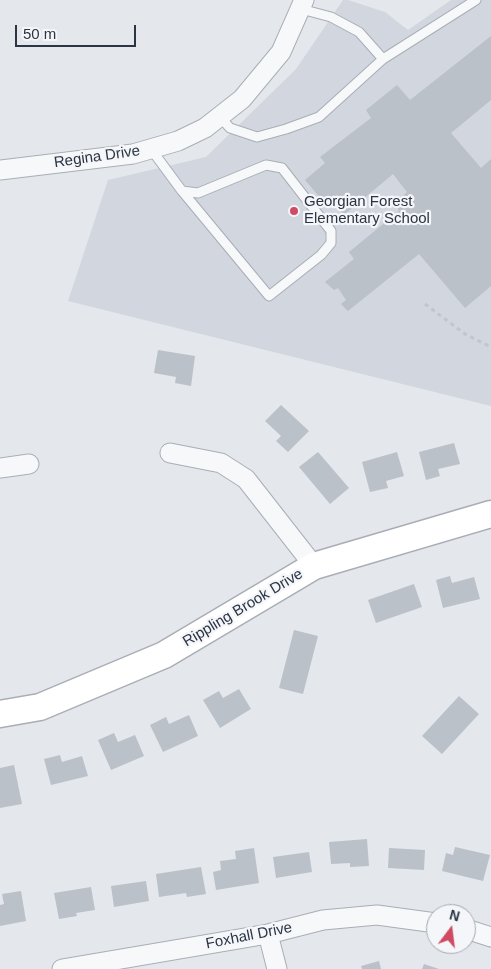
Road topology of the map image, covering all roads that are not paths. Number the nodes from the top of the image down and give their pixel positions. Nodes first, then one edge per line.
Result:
1 (476, 0) edge
2 (302, 5) edge
3 (383, 59) junction
4 (220, 116) junction
5 (151, 149) junction
6 (0, 170) edge
7 (182, 191) junction
8 (170, 453) dead end
9 (29, 464) dead end
10 (0, 468) edge
11 (491, 514) edge
12 (314, 566) junction
13 (0, 714) edge
14 (426, 922) edge
15 (476, 932) edge
16 (268, 934) junction
17 (491, 937) edge
18 (62, 969) edge
19 (277, 969) edge

1 - 3 lane
2 - 3 lane
2 - 4 street, Regina Drive
3 - 4 lane
4 - 5 street, Regina Drive
5 - 6 street, Regina Drive
5 - 7 lane
7 - 7 lane
8 - 12 street
9 - 10 street
11 - 12 street, Rippling Brook Drive
12 - 13 street, Rippling Brook Drive
14 - 16 street, Foxhall Drive
15 - 17 street
16 - 18 street, Foxhall Drive
16 - 19 street

